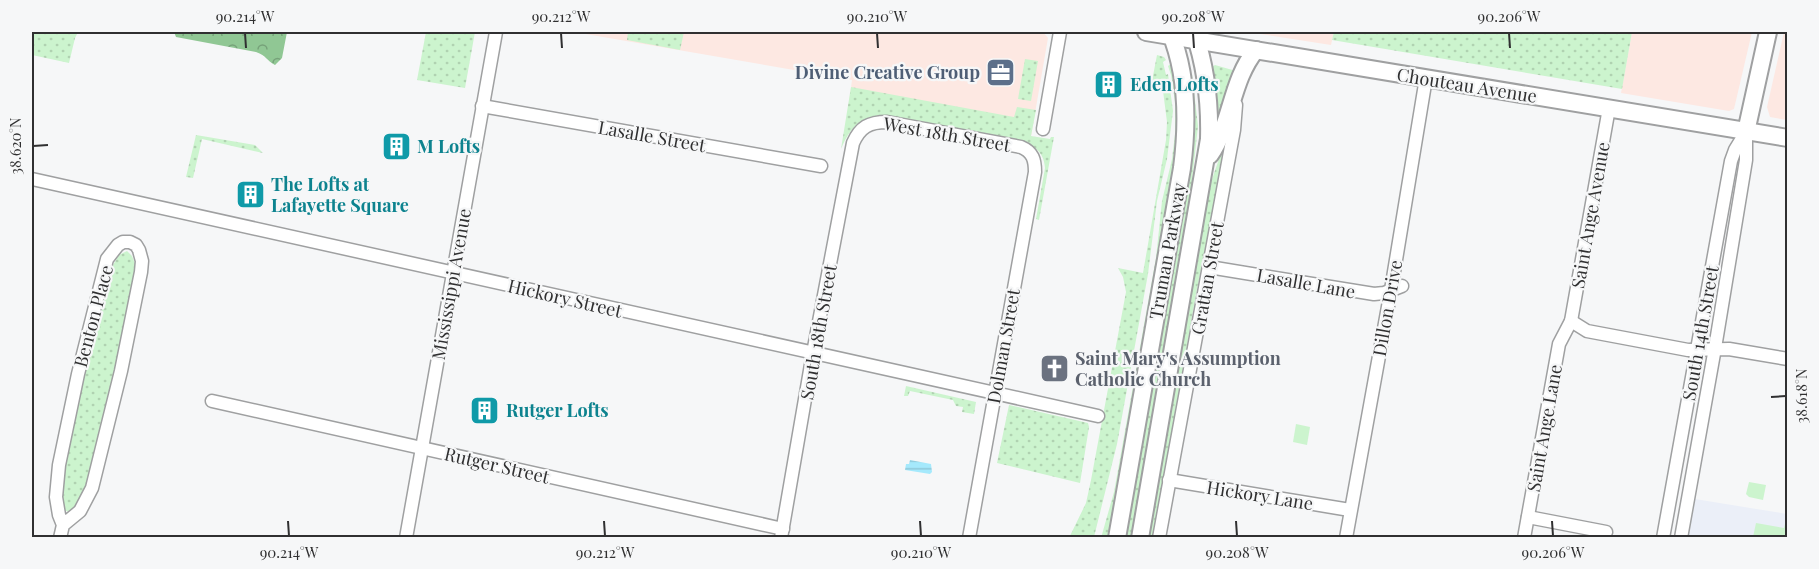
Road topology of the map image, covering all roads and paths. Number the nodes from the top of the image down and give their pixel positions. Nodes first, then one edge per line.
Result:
1 (496, 32) edge
2 (1060, 32) edge
3 (1146, 32) edge
4 (1768, 32) edge
5 (1171, 34) edge
6 (1195, 36) edge
7 (1256, 50) junction
8 (1426, 78) junction
9 (1237, 88) junction
10 (482, 106) junction
11 (1608, 108) junction
12 (861, 129) joint
13 (1043, 129) dead end
14 (1746, 132) junction
15 (1788, 138) edge
16 (1032, 155) joint
17 (1206, 160) junction
18 (821, 166) dead end
19 (32, 179) edge
20 (1209, 267) junction
21 (453, 273) junction
22 (1396, 288) junction
23 (1571, 321) junction
24 (1715, 348) junction
25 (1698, 349) junction
26 (813, 353) junction
27 (1788, 359) edge
28 (995, 393) junction
29 (212, 401) dead end
30 (1098, 416) dead end
31 (422, 448) junction
32 (1169, 480) junction
33 (1350, 510) junction
34 (1528, 517) junction
35 (63, 525) junction
36 (1606, 532) dead end
37 (782, 533) edge
38 (60, 537) edge
39 (406, 537) edge
40 (969, 537) edge
41 (1117, 537) edge
42 (1140, 537) edge
43 (1159, 537) edge
44 (1346, 537) edge
45 (1524, 537) edge
46 (1663, 537) edge
47 (1681, 537) edge

1 - 10 street, Mississippi Avenue
2 - 13 street
3 - 5 main road, Chouteau Avenue
4 - 14 main road, South 14th Street
5 - 6 main road, Chouteau Avenue
5 - 41 main road, Truman Parkway
6 - 7 main road, Chouteau Avenue
6 - 17 main road, Truman Parkway
7 - 8 main road, Chouteau Avenue
7 - 9 main road
8 - 11 main road, Chouteau Avenue
8 - 22 street, Dillon Drive
9 - 17 main road
9 - 20 street, Grattan Street
10 - 18 street, Lasalle Street
10 - 21 street, Mississippi Avenue
11 - 14 main road, Chouteau Avenue
11 - 23 street, Saint Ange Avenue
12 - 16 street, West 18th Street
12 - 26 street, South 18th Street
14 - 15 main road, Chouteau Avenue
14 - 24 street, South 14th Street
14 - 25 street, South 14th Street
16 - 28 street, Dolman Street
17 - 42 main road, Truman Parkway
19 - 21 street, Hickory Street
20 - 22 street, Lasalle Lane
20 - 32 street, Grattan Street
21 - 26 street, Hickory Street
21 - 31 street, Mississippi Avenue
22 - 33 street, Dillon Drive
23 - 25 street
23 - 34 street, Saint Ange Lane
24 - 25 street
24 - 27 street
24 - 47 street, South 14th Street
25 - 46 street, South 14th Street
26 - 28 street, Hickory Street
26 - 37 street, South 18th Street
28 - 30 street, Hickory Street
28 - 40 street, Dolman Street
29 - 31 street, Rutger Street
31 - 37 street, Rutger Street
31 - 39 street, Mississippi Avenue
32 - 33 street, Hickory Lane
32 - 43 street, Grattan Street
33 - 44 street, Dillon Drive
34 - 36 street
34 - 45 street, Saint Ange Lane
35 - 35 street, Benton Place
35 - 38 street, Benton Place

